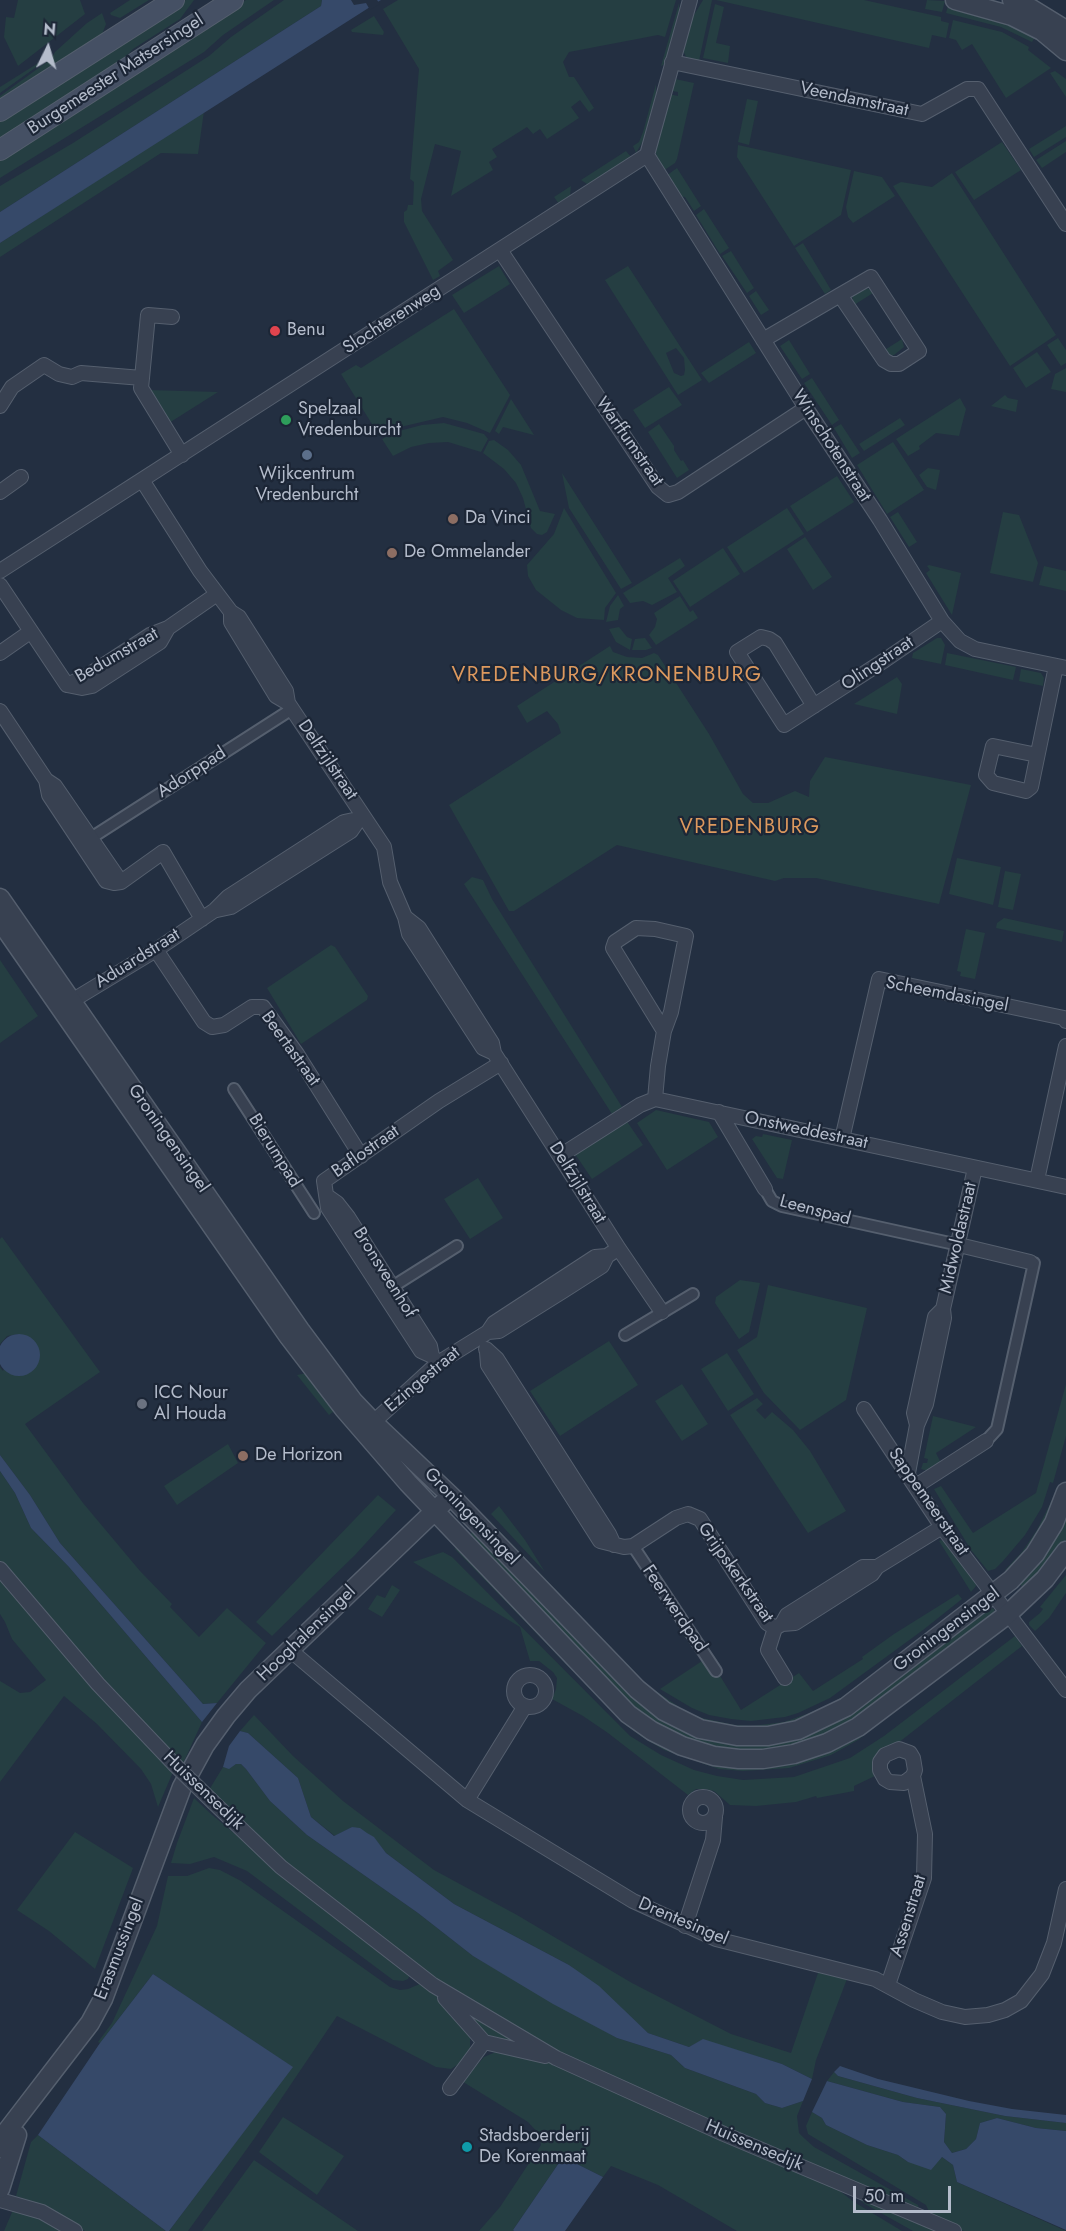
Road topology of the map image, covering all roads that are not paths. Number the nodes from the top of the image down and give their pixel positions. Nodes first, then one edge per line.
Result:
1 (174, 0) edge
2 (233, 0) edge
3 (690, 0) edge
4 (955, 0) edge
5 (1012, 0) edge
6 (1064, 39) edge
7 (672, 62) junction
8 (0, 111) edge
9 (0, 150) edge
10 (647, 155) junction
11 (1066, 224) edge
12 (500, 250) junction
13 (840, 295) junction
14 (172, 317) dead end
15 (763, 340) junction
16 (142, 378) junction
17 (0, 406) edge
18 (807, 408) junction
19 (182, 454) junction
20 (21, 477) dead end
21 (142, 480) junction
22 (0, 492) edge
23 (0, 571) edge
24 (0, 585) edge
25 (217, 594) junction
26 (942, 621) junction
27 (30, 632) junction
28 (0, 653) edge
29 (1061, 667) edge
30 (290, 706) junction
31 (814, 706) junction
32 (0, 711) edge
33 (1037, 755) dead end
34 (46, 780) junction
35 (361, 817) junction
36 (91, 838) junction
37 (121, 882) junction
38 (0, 898) edge
39 (202, 919) junction
40 (0, 921) edge
41 (156, 950) junction
42 (66, 1005) junction
43 (1066, 1021) edge
44 (664, 1031) junction
45 (1066, 1046) edge
46 (497, 1058) junction
47 (234, 1089) dead end
48 (655, 1099) junction
49 (719, 1112) junction
50 (842, 1139) junction
51 (361, 1156) junction
52 (560, 1156) junction
53 (975, 1168) junction
54 (1037, 1180) junction
55 (1066, 1187) edge
56 (765, 1189) joint
57 (327, 1196) junction
58 (314, 1213) dead end
59 (959, 1245) junction
60 (458, 1246) dead end
61 (613, 1252) junction
62 (1032, 1263) joint
63 (392, 1287) junction
64 (693, 1294) dead end
65 (662, 1312) junction
66 (483, 1335) junction
67 (625, 1335) dead end
68 (435, 1359) junction
69 (864, 1409) dead end
70 (367, 1427) junction
71 (986, 1441) joint
72 (908, 1473) junction
73 (916, 1486) junction
74 (1066, 1492) edge
75 (451, 1496) junction
76 (436, 1511) junction
77 (942, 1527) junction
78 (633, 1546) junction
79 (1066, 1551) edge
80 (0, 1569) edge
81 (994, 1594) junction
82 (1008, 1614) junction
83 (778, 1626) junction
84 (290, 1650) junction
85 (716, 1671) dead end
86 (785, 1678) dead end
87 (1066, 1690) edge
88 (525, 1706) dead end
89 (913, 1776) dead end
90 (182, 1787) joint
91 (467, 1800) junction
92 (714, 1817) dead end
93 (1066, 1889) edge
94 (685, 1926) junction
95 (888, 1985) junction
96 (433, 1986) junction
97 (484, 2042) junction
98 (556, 2058) junction
99 (450, 2088) dead end
100 (33, 2098) junction
101 (0, 2148) edge
102 (0, 2189) edge
103 (0, 2200) edge
104 (75, 2231) edge
105 (954, 2231) edge

1 - 8 main road, Burgemeester Matsersingel
2 - 9 main road, Burgemeester Matsersingel
3 - 7 street
4 - 6 street
5 - 6 street
7 - 10 street
7 - 11 street, Veendamstraat
10 - 12 street, Slochterenweg
10 - 15 street, Winschotenstraat
12 - 18 street, Warffumstraat
12 - 19 street, Slochterenweg
13 - 13 street
13 - 15 street
14 - 16 street
15 - 18 street, Winschotenstraat
16 - 17 street
16 - 19 street
18 - 26 street, Winschotenstraat
19 - 21 street, Slochterenweg
20 - 22 street
21 - 23 street, Slochterenweg
21 - 25 street, Delfzijlstraat
24 - 27 street, Bedumstraat
25 - 27 street, Bedumstraat
25 - 30 street, Delfzijlstraat
26 - 29 street, Winschotenstraat
26 - 31 street, Olingstraat
27 - 28 street
29 - 33 street
30 - 35 street, Delfzijlstraat
30 - 36 street, Adorppad
31 - 31 street, Olingstraat
32 - 34 street
34 - 36 street
34 - 37 street
35 - 39 street, Aduardstraat
35 - 46 street, Delfzijlstraat
36 - 37 street
37 - 39 street
38 - 42 street, Groningensingel
39 - 41 street, Aduardstraat
40 - 42 street, Groningensingel
41 - 42 street, Aduardstraat
41 - 51 street, Beertastraat
42 - 70 street, Groningensingel
43 - 50 street, Scheemdasingel
44 - 44 street
44 - 48 street
45 - 54 street
46 - 51 street, Baflostraat
46 - 52 street, Delfzijlstraat
47 - 58 street, Bierumpad
48 - 49 street, Onstweddestraat
48 - 52 street
49 - 50 street, Onstweddestraat
49 - 56 street, Leenspad
50 - 53 street, Onstweddestraat
51 - 57 street, Baflostraat
52 - 61 street, Delfzijlstraat
53 - 54 street, Onstweddestraat
53 - 59 street, Midwoldastraat
54 - 55 street, Onstweddestraat
56 - 59 street, Leenspad
57 - 63 street, Bronsveenhof
57 - 68 street, Baflostraat
59 - 62 street
59 - 72 street, Midwoldastraat
60 - 63 street
61 - 65 street, Delfzijlstraat
61 - 66 street, Ezingestraat
62 - 71 street
63 - 68 street, Bronsveenhof
64 - 65 street
65 - 67 street
66 - 68 street, Ezingestraat
66 - 78 street
68 - 70 street, Ezingestraat
69 - 72 street, Sappemeerstraat
70 - 75 street, Groningensingel
70 - 76 street, Groningensingel
71 - 73 street
72 - 73 street, Sappemeerstraat
73 - 77 street, Sappemeerstraat
74 - 81 street, Groningensingel
75 - 76 street, Hooghalensingel
75 - 81 street, Groningensingel
76 - 82 street, Groningensingel
76 - 84 street, Hooghalensingel
77 - 81 street, Sappemeerstraat
77 - 83 street
78 - 83 street, Grijpskerkstraat
78 - 85 street, Feerwerdpad
79 - 82 street, Groningensingel
80 - 96 street, Huissensedijk, bridge
81 - 82 street, Sappemeerstraat
82 - 87 street
83 - 86 street, Grijpskerkstraat
84 - 90 street, Hooghalensingel
84 - 91 street, Drentesingel
88 - 91 street
89 - 95 street, Assenstraat
90 - 100 street, Erasmussingel
91 - 94 street, Drentesingel
92 - 94 street
93 - 95 street, Drentesingel
94 - 95 street, Drentesingel
96 - 97 street, Huissensedijk
96 - 98 street, Huissensedijk
97 - 98 street, Huissensedijk
97 - 99 street
98 - 105 street, Huissensedijk
100 - 101 street, Erasmussingel
100 - 102 street, Erasmussingel
103 - 104 street

